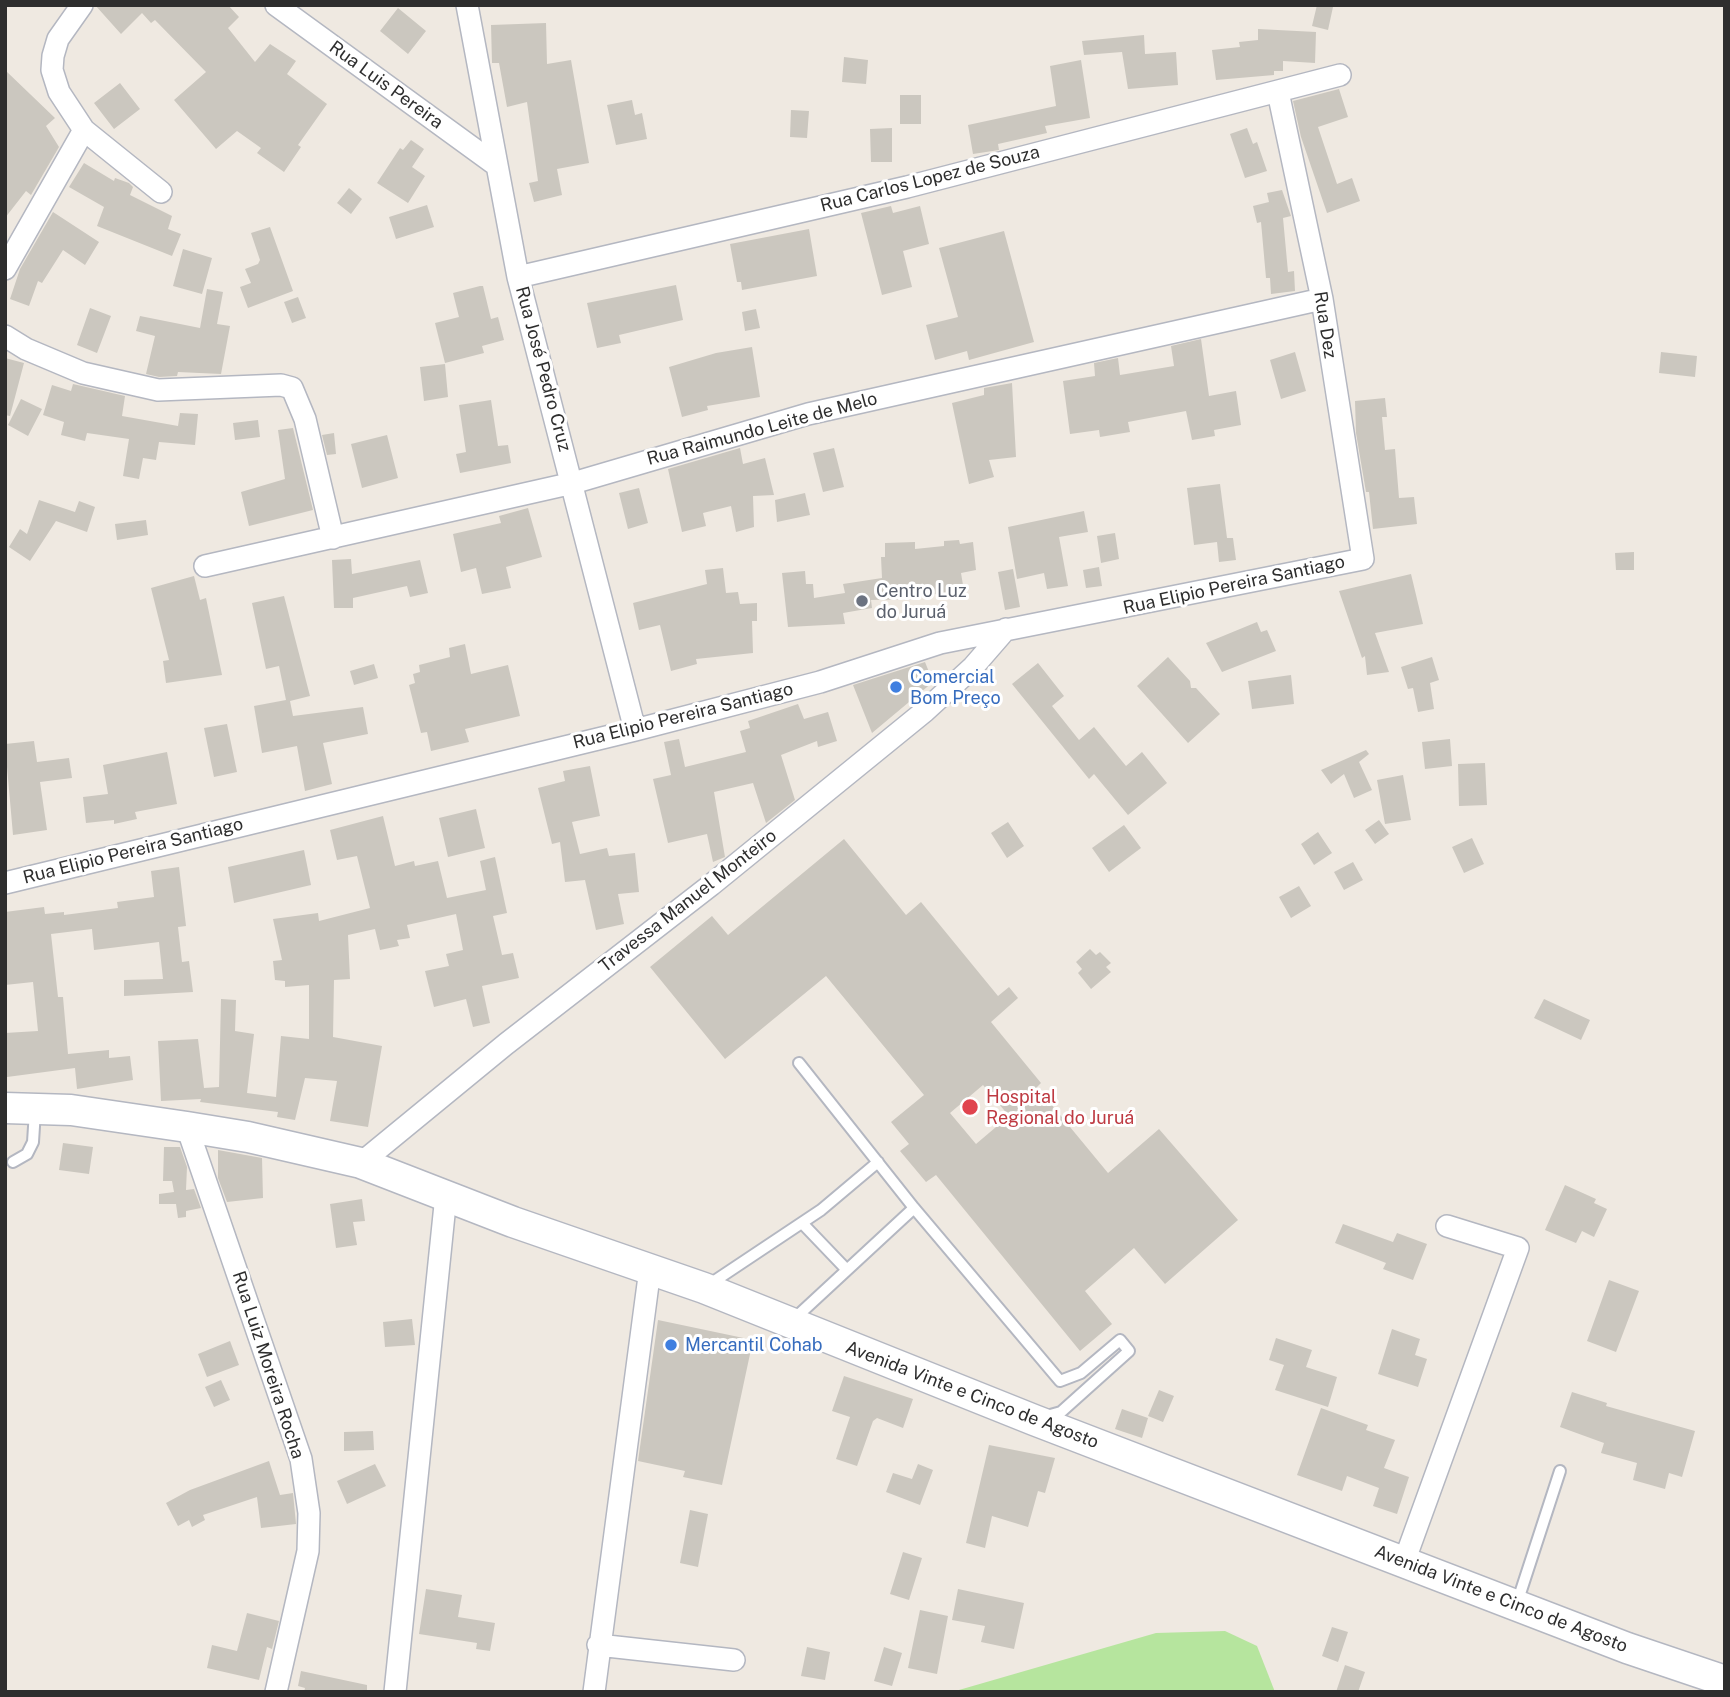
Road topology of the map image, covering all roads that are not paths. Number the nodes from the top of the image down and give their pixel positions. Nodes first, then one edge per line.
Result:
1 (82, 5) edge
2 (276, 5) edge
3 (467, 5) edge
4 (1340, 75) dead end
5 (1278, 92) junction
6 (84, 130) junction
7 (496, 165) junction
8 (161, 192) dead end
9 (5, 269) edge
10 (518, 277) junction
11 (1322, 299) junction
12 (5, 335) edge
13 (573, 482) junction
14 (333, 538) junction
15 (1363, 559) joint
16 (205, 566) dead end
17 (1006, 629) junction
18 (635, 730) junction
19 (5, 883) edge
20 (799, 1063) dead end
21 (5, 1108) edge
22 (35, 1108) junction
23 (187, 1126) junction
24 (13, 1162) dead end
25 (361, 1163) junction
26 (877, 1163) junction
27 (446, 1195) junction
28 (914, 1208) junction
29 (802, 1223) junction
30 (1447, 1226) dead end
31 (650, 1269) junction
32 (847, 1270) junction
33 (704, 1288) junction
34 (790, 1324) junction
35 (1034, 1420) junction
36 (1560, 1471) dead end
37 (1404, 1562) junction
38 (1516, 1605) junction
39 (598, 1645) junction
40 (734, 1660) dead end
41 (1725, 1681) edge
42 (276, 1692) edge
43 (395, 1692) edge
44 (594, 1692) edge

1 - 6 street
2 - 7 street, Rua Luis Pereira
3 - 7 street, Rua José Pedro Cruz
4 - 5 street, Rua Carlos Lopez de Souza
5 - 10 street, Rua Carlos Lopez de Souza
5 - 11 street, Rua Dez
6 - 8 street
6 - 9 street
7 - 10 street, Rua José Pedro Cruz
10 - 13 street, Rua José Pedro Cruz
11 - 13 street, Rua Raimundo Leite de Melo
11 - 15 street, Rua Dez
12 - 14 street
13 - 14 street, Rua Raimundo Leite de Melo
13 - 18 street, Rua José Pedro Cruz
14 - 16 street, Rua Raimundo Leite de Melo
15 - 17 street, Rua Elipio Pereira Santiago
17 - 18 street, Rua Elipio Pereira Santiago
17 - 25 street, Travessa Manuel Monteiro
18 - 19 street, Rua Elipio Pereira Santiago
20 - 26 lane
21 - 22 main road, Avenida Vinte e Cinco de Agosto
22 - 23 main road, Avenida Vinte e Cinco de Agosto
22 - 24 lane
23 - 25 main road, Avenida Vinte e Cinco de Agosto
23 - 42 street, Rua Luiz Moreira Rocha
25 - 27 main road, Avenida Vinte e Cinco de Agosto
26 - 28 lane
26 - 29 lane
27 - 31 main road, Avenida Vinte e Cinco de Agosto
27 - 43 street
28 - 32 lane
28 - 35 lane
29 - 32 lane
29 - 33 lane
30 - 37 street
31 - 33 main road, Avenida Vinte e Cinco de Agosto
31 - 39 street
32 - 34 lane
33 - 34 main road, Avenida Vinte e Cinco de Agosto
34 - 35 main road, Avenida Vinte e Cinco de Agosto
35 - 37 main road, Avenida Vinte e Cinco de Agosto
36 - 38 lane
37 - 38 main road, Avenida Vinte e Cinco de Agosto
38 - 41 main road, Avenida Vinte e Cinco de Agosto
39 - 40 street
39 - 44 street

